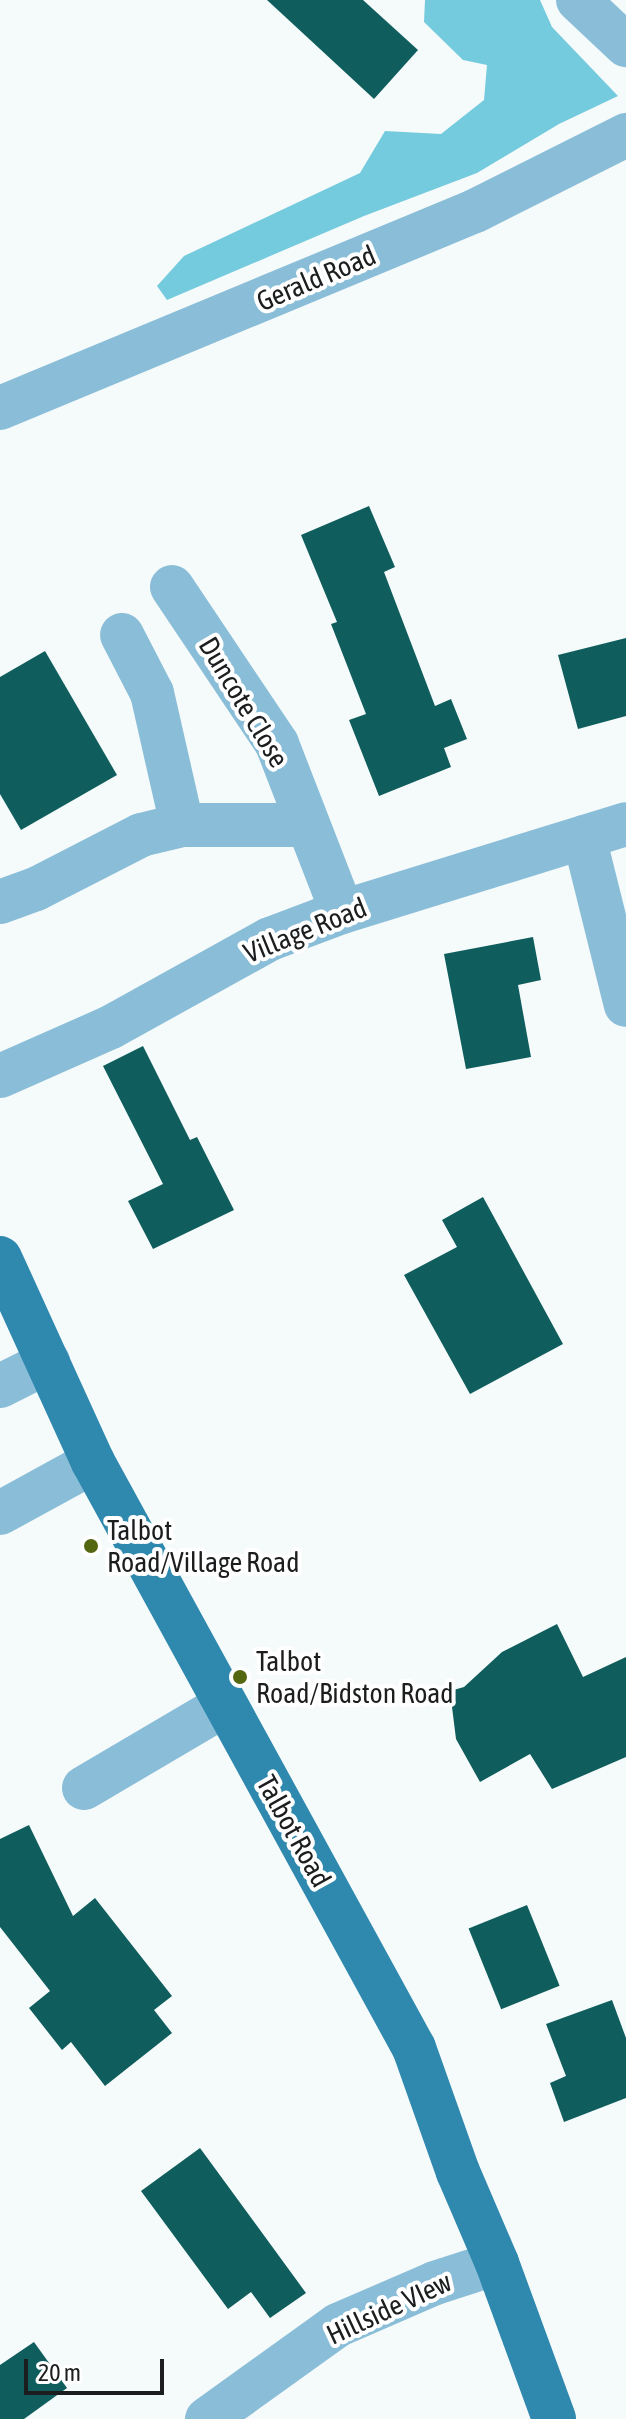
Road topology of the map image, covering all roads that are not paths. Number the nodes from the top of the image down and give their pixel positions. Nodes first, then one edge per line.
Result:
1 (578, 0) edge
2 (626, 45) edge
3 (626, 135) edge
4 (0, 408) edge
5 (172, 587) dead end
6 (122, 635) dead end
7 (626, 824) edge
8 (182, 825) junction
9 (308, 825) junction
10 (584, 837) junction
11 (0, 902) edge
12 (342, 912) junction
13 (626, 1005) edge
14 (0, 1076) edge
15 (0, 1258) edge
16 (48, 1362) junction
17 (0, 1386) edge
18 (93, 1462) junction
19 (0, 1513) edge
20 (225, 1705) junction
21 (84, 1788) dead end
22 (497, 2263) junction
23 (207, 2419) edge
24 (554, 2419) edge

1 - 2 street
3 - 4 street, Gerald Road
5 - 9 street, Duncote Close
6 - 8 street
7 - 10 street, Village Road
8 - 9 street
8 - 11 street
9 - 12 street, Duncote Close
10 - 12 street, Village Road
10 - 13 street
12 - 14 street, Village Road
15 - 16 main road, Talbot Road
16 - 17 street
16 - 18 main road, Talbot Road
18 - 19 street
18 - 20 main road, Talbot Road
20 - 21 street
20 - 22 main road, Talbot Road
22 - 23 street, Hillside VIew
22 - 24 main road, Talbot Road

